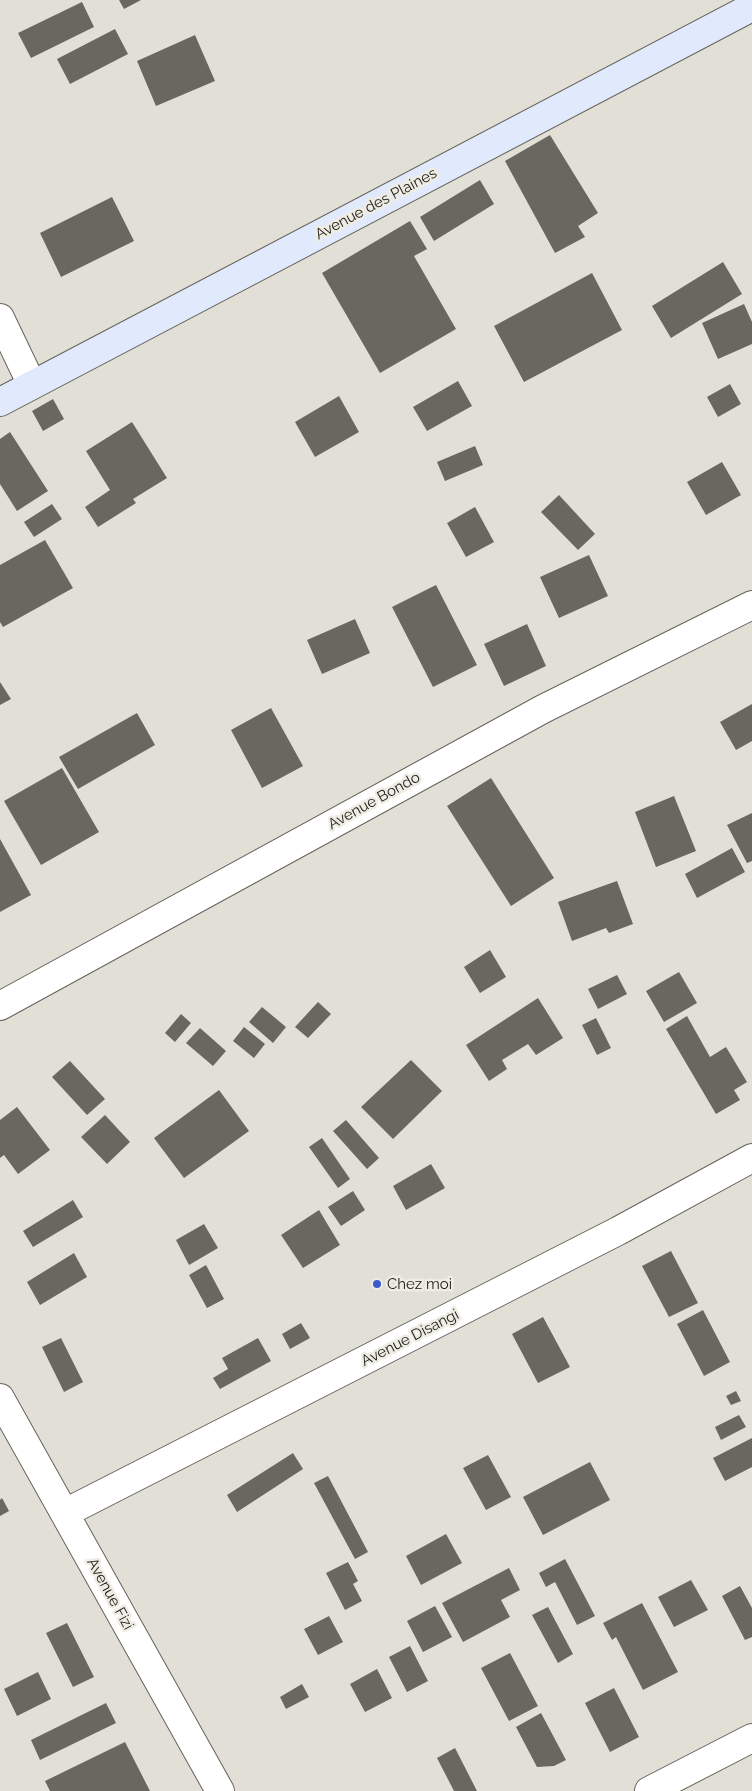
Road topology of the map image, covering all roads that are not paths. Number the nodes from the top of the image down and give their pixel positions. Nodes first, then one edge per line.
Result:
1 (752, 8) edge
2 (0, 318) edge
3 (32, 385) junction
4 (0, 402) edge
5 (752, 605) edge
6 (0, 1006) edge
7 (752, 1158) edge
8 (0, 1398) edge
9 (65, 1513) junction
10 (752, 1738) edge
11 (220, 1791) edge
12 (649, 1791) edge

1 - 3 street, Avenue des Plaines
2 - 3 street
3 - 4 street, Avenue des Plaines
5 - 6 street, Avenue Bondo
7 - 9 street, Avenue Disangi
8 - 9 street, Avenue Fizi
9 - 11 street, Avenue Fizi
10 - 12 street

